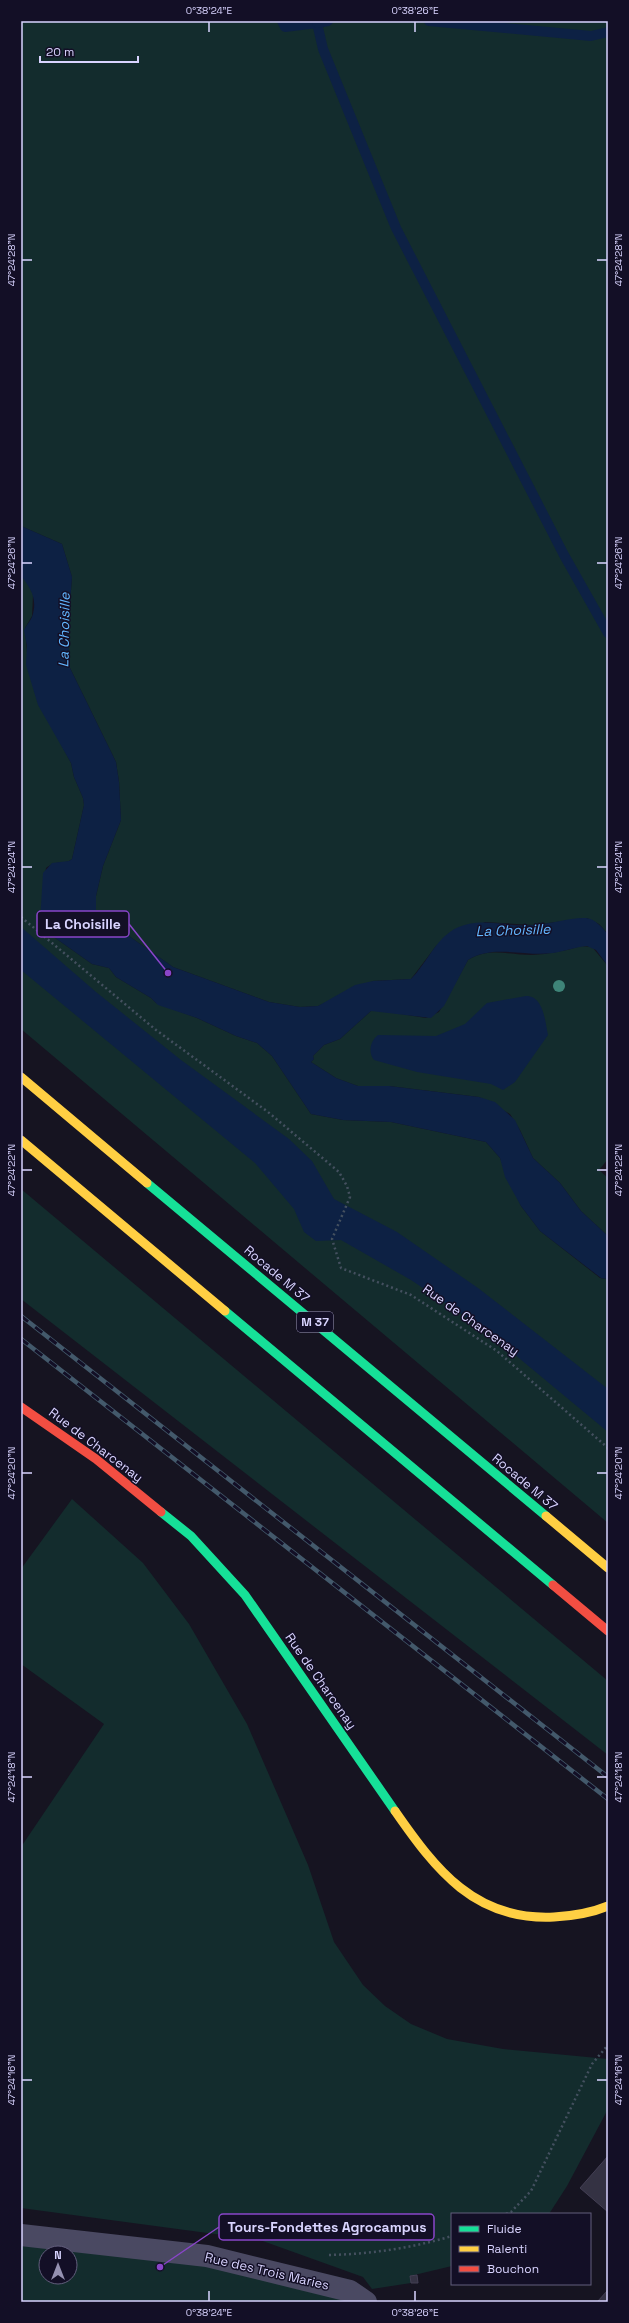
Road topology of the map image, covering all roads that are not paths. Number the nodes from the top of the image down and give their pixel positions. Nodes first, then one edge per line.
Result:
1 (21, 1076) edge
2 (21, 1140) edge
3 (21, 1408) edge
4 (608, 1568) edge
5 (608, 1631) edge
6 (608, 1906) edge
7 (21, 2235) edge
8 (366, 2302) edge

1 - 4 main road, Rocade M 37 / M 37
2 - 5 main road
3 - 6 main road, Rue de Charcenay
7 - 8 street, Rue des Trois Maries

